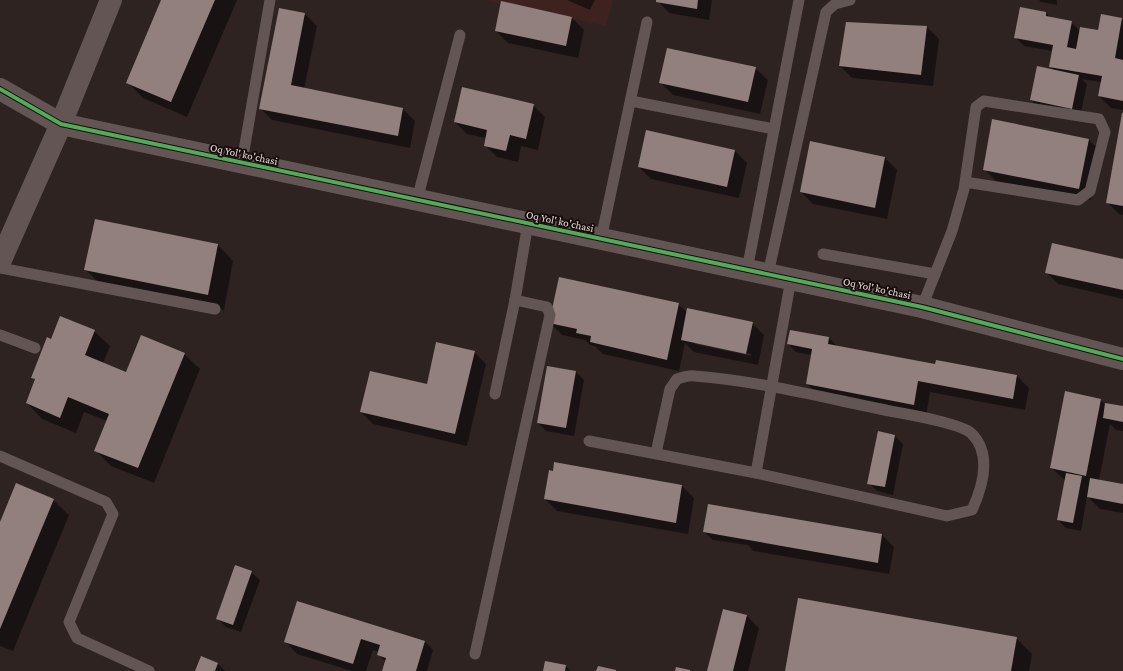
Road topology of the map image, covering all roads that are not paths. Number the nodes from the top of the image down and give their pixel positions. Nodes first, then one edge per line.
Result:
1 (111, 0) edge
2 (270, 0) edge
3 (799, 0) edge
4 (850, 0) edge
5 (647, 22) dead end
6 (460, 34) dead end
7 (0, 89) edge
8 (631, 101) junction
9 (61, 124) junction
10 (774, 129) junction
11 (242, 162) junction
12 (965, 182) junction
13 (417, 200) junction
14 (528, 223) junction
15 (601, 239) junction
16 (823, 254) dead end
17 (0, 262) edge
18 (0, 268) edge
19 (757, 272) junction
20 (935, 274) junction
21 (791, 279) junction
22 (515, 300) junction
23 (922, 307) junction
24 (216, 309) dead end
25 (0, 335) edge
26 (35, 348) dead end
27 (1123, 359) edge
28 (771, 387) junction
29 (495, 394) dead end
30 (589, 441) dead end
31 (656, 453) junction
32 (0, 456) edge
33 (756, 473) junction
34 (475, 654) dead end
35 (148, 671) edge

1 - 9 street
2 - 11 lane
3 - 10 lane
4 - 19 lane
5 - 8 lane
6 - 13 lane
7 - 9 street, Oq Yol' ko'chasi
8 - 10 lane
8 - 15 lane
9 - 11 street, Oq Yol' ko'chasi
9 - 17 street
10 - 19 lane
11 - 13 street, Oq Yol' ko'chasi
12 - 12 lane
12 - 20 lane
13 - 14 street, Oq Yol' ko'chasi
14 - 15 street, Oq Yol' ko'chasi
14 - 22 lane
15 - 19 street, Oq Yol' ko'chasi
16 - 20 lane
18 - 24 lane
19 - 21 street, Oq Yol' ko'chasi
20 - 23 lane
21 - 23 street, Oq Yol' ko'chasi
21 - 28 lane
22 - 29 lane
22 - 34 lane
23 - 27 street, Oq Yol' ko'chasi
25 - 26 lane
28 - 31 lane
28 - 33 lane
28 - 33 lane
30 - 31 lane
31 - 33 lane
32 - 35 lane

